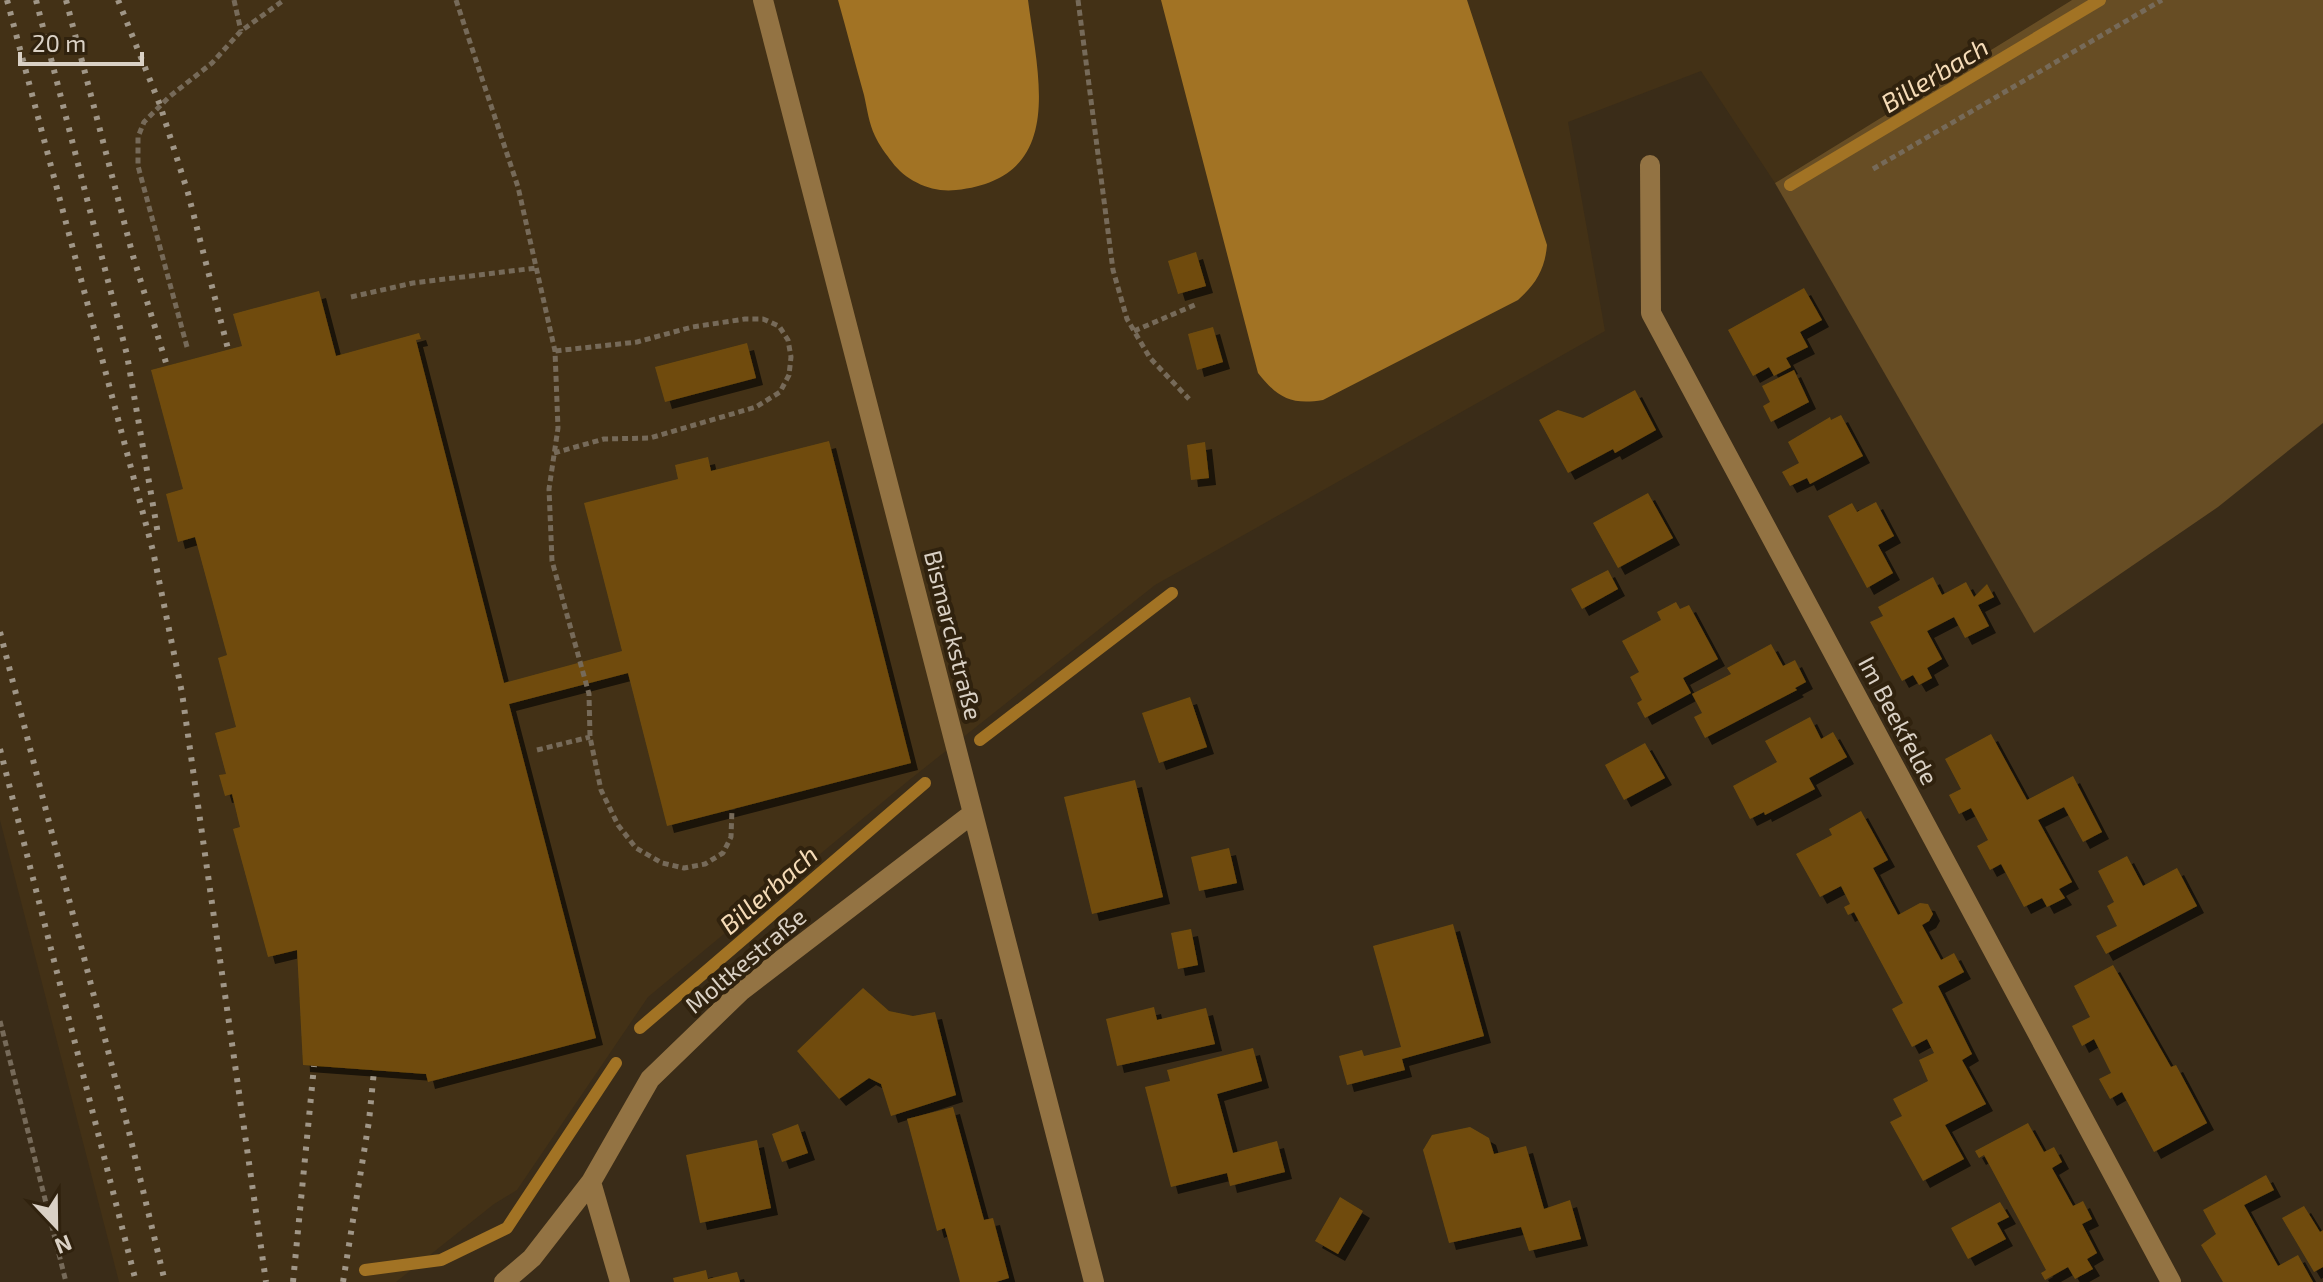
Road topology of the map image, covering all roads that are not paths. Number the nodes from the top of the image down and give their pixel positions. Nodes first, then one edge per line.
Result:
1 (763, 0) edge
2 (1650, 165) dead end
3 (972, 814) junction
4 (591, 1182) junction
5 (504, 1282) edge
6 (620, 1282) edge
7 (1094, 1282) edge
8 (2171, 1282) edge

1 - 3 street, Bismarckstraße
2 - 8 street, Im Beekfelde
3 - 4 street, Moltkestraße
3 - 7 street, Bismarckstraße
4 - 5 street, Moltkestraße
4 - 6 street

